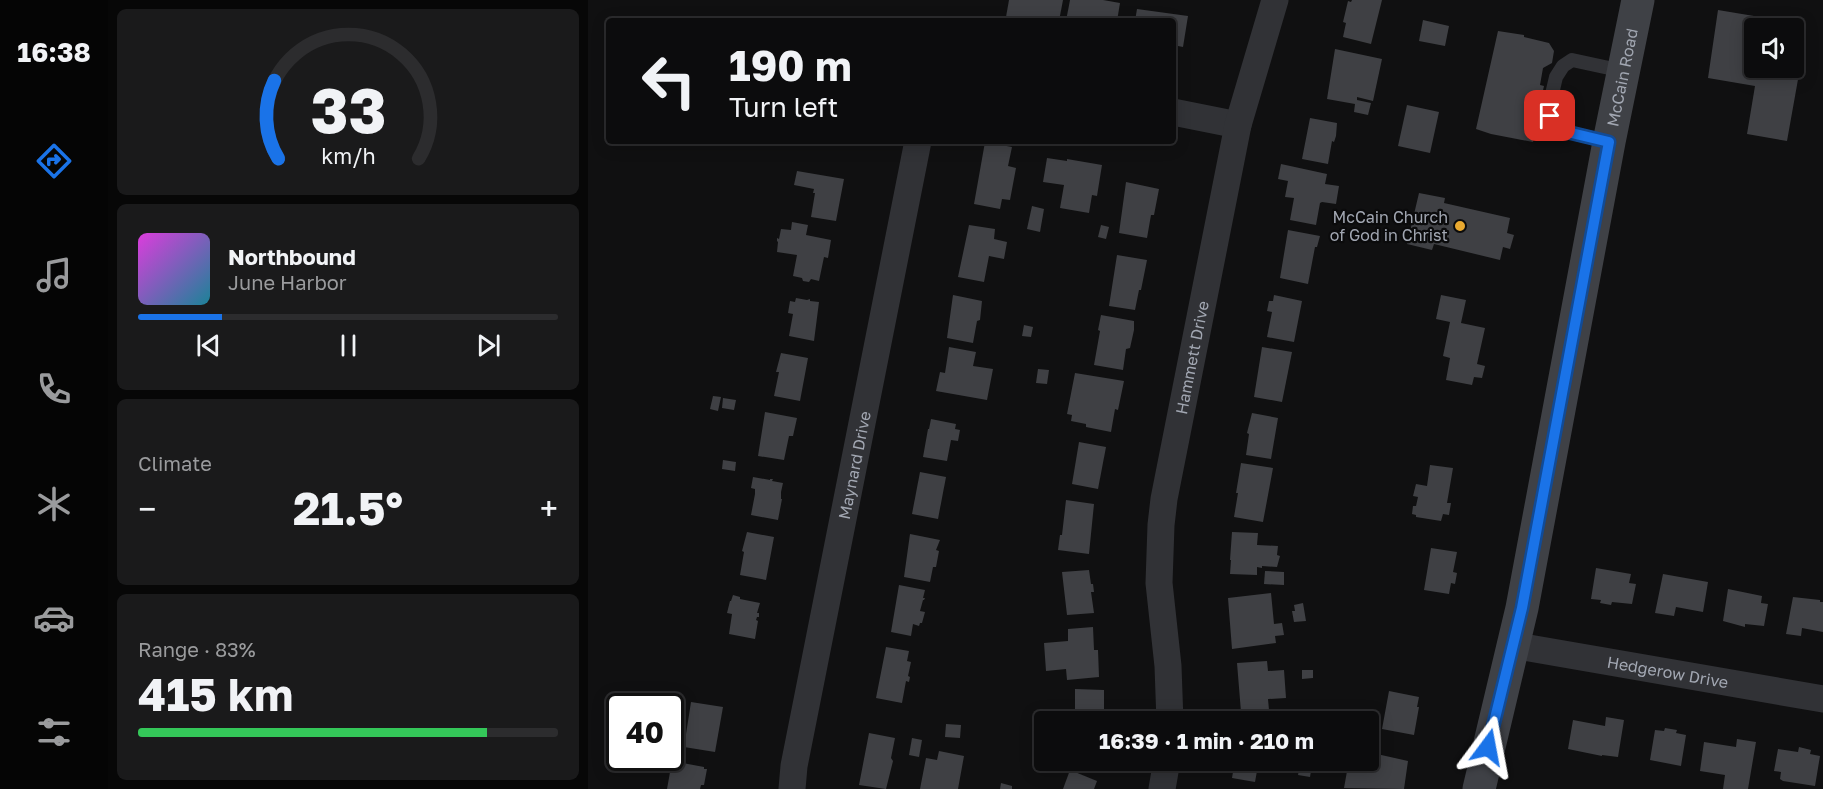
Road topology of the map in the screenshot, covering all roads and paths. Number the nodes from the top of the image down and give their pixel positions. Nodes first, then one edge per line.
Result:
1 (1275, 0) edge
2 (1638, 0) edge
3 (1624, 72) junction
4 (1176, 113) edge
5 (1238, 124) junction
6 (1609, 142) junction
7 (917, 144) edge
8 (1512, 645) junction
9 (1823, 699) edge
10 (1170, 711) edge
11 (1165, 771) edge
12 (792, 789) edge
13 (1162, 789) edge
14 (1479, 789) edge

1 - 5 street, Hammett Drive
2 - 3 street, McCain Road
3 - 6 street, McCain Road
3 - 6 lane
4 - 5 street
5 - 10 street, Hammett Drive
6 - 8 street, McCain Road
7 - 12 street, Maynard Drive
8 - 9 street, Hedgerow Drive
8 - 14 street, McCain Road
11 - 13 street

